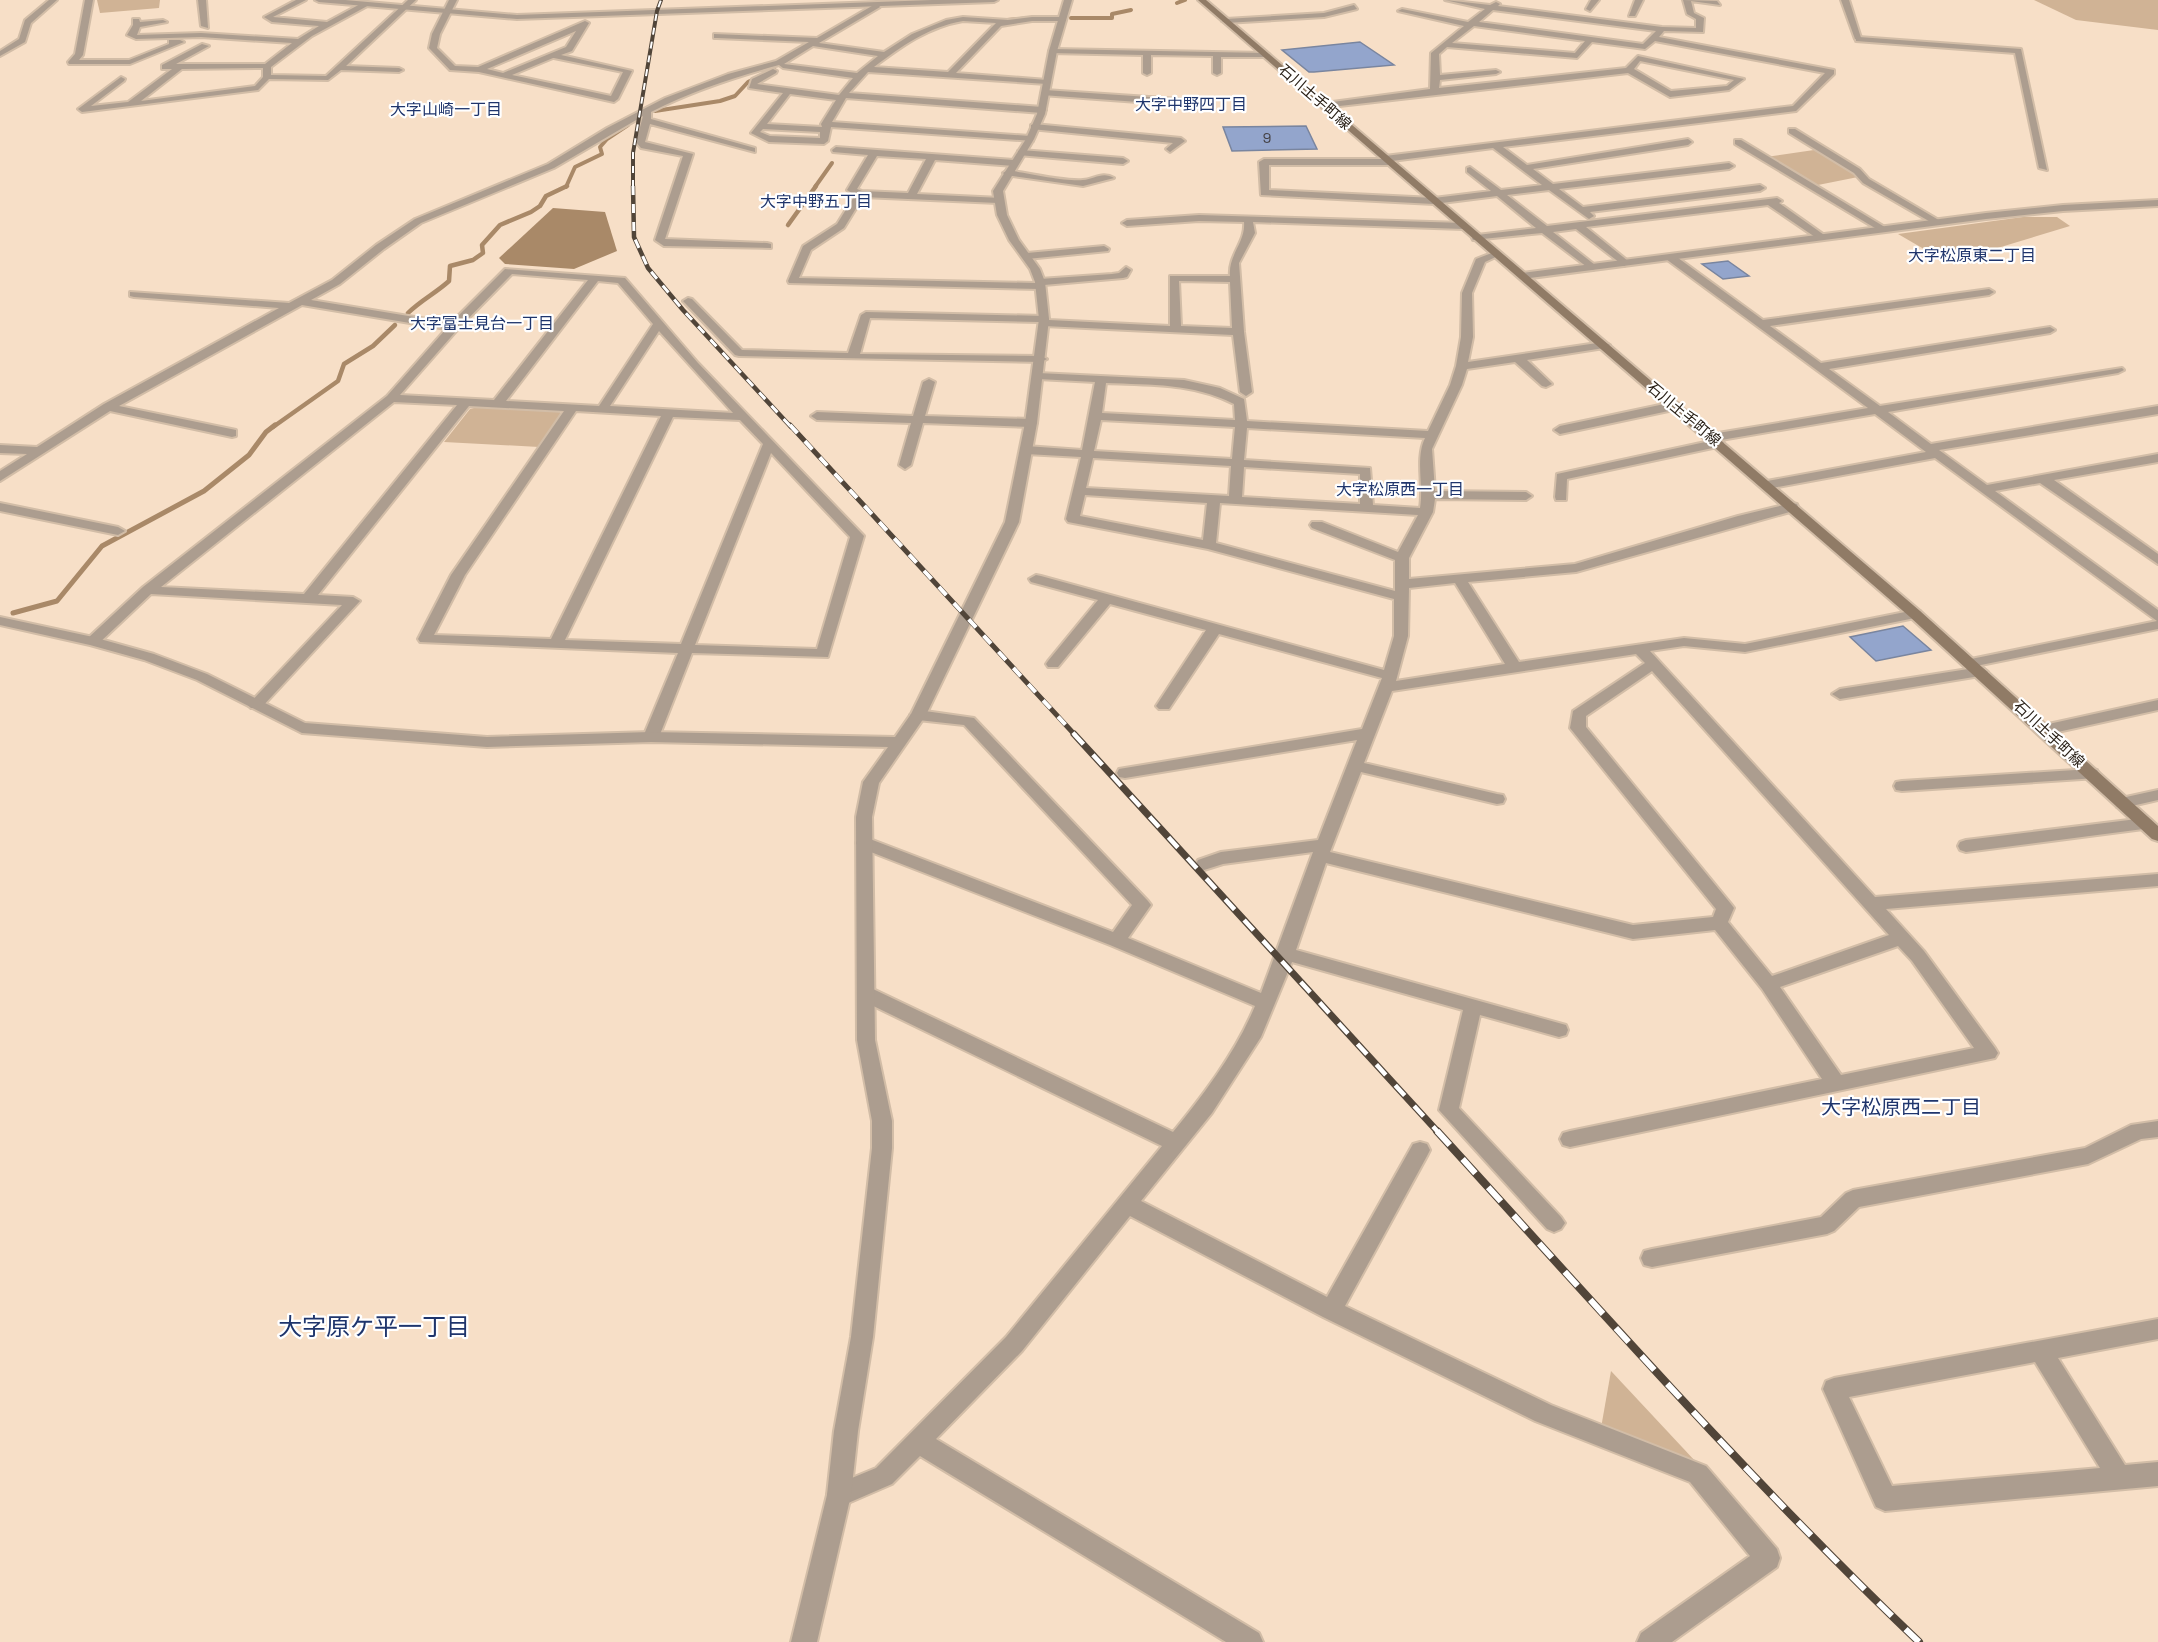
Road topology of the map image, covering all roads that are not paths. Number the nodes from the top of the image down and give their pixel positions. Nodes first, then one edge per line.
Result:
1 (53, 0) edge
2 (89, 0) edge
3 (202, 0) edge
4 (302, 0) edge
5 (319, 0) edge
6 (412, 0) edge
7 (453, 0) edge
8 (994, 0) edge
9 (1068, 0) edge
10 (1205, 0) edge
11 (1335, 0) edge
12 (1449, 0) edge
13 (1502, 0) edge
14 (1595, 0) edge
15 (1639, 0) edge
16 (1687, 0) edge
17 (1694, 0) edge
18 (1845, 0) edge
19 (373, 3) edge
20 (1717, 3) dead end
21 (800, 4) edge
22 (880, 4) edge
23 (406, 7) junction
24 (1492, 7) junction
25 (1590, 9) dead end
26 (450, 11) junction
27 (1402, 11) dead end
28 (1632, 14) dead end
29 (588, 16) junction
30 (1062, 19) junction
31 (1226, 21) junction
32 (163, 22) dead end
33 (1005, 22) junction
34 (327, 24) junction
35 (1470, 24) junction
36 (584, 25) junction
37 (205, 26) dead end
38 (214, 29) dead end
39 (818, 29) dead end
40 (1662, 29) junction
41 (838, 30) junction
42 (201, 35) junction
43 (717, 36) dead end
44 (1653, 38) junction
45 (1590, 40) junction
46 (299, 41) junction
47 (154, 42) dead end
48 (817, 42) junction
49 (1445, 45) junction
50 (205, 46) dead end
51 (1053, 51) junction
52 (1147, 53) junction
53 (0, 54) edge
54 (1217, 54) junction
55 (886, 55) junction
56 (1266, 55) junction
57 (554, 56) junction
58 (1764, 59) junction
59 (781, 64) junction
60 (181, 66) junction
61 (223, 66) junction
62 (267, 66) junction
63 (1756, 66) dead end
64 (339, 68) junction
65 (866, 69) junction
66 (399, 70) dead end
67 (479, 70) junction
68 (1629, 70) junction
69 (1496, 72) dead end
70 (1748, 72) dead end
71 (1147, 73) dead end
72 (1217, 73) dead end
73 (214, 74) dead end
74 (502, 76) junction
75 (859, 76) junction
76 (949, 76) junction
77 (267, 77) junction
78 (1437, 78) junction
79 (122, 79) dead end
80 (1740, 79) junction
81 (1047, 82) junction
82 (196, 89) dead end
83 (789, 90) junction
84 (1434, 91) junction
85 (1045, 93) junction
86 (188, 97) junction
87 (843, 97) junction
88 (1193, 103) dead end
89 (130, 105) junction
90 (1325, 106) junction
91 (1042, 110) junction
92 (647, 115) junction
93 (824, 127) junction
94 (1034, 127) junction
95 (1792, 131) dead end
96 (1030, 139) junction
97 (1689, 142) dead end
98 (1738, 142) dead end
99 (1496, 146) junction
100 (1170, 149) dead end
101 (752, 150) dead end
102 (836, 150) dead end
103 (874, 153) junction
104 (1021, 153) junction
105 (931, 158) junction
106 (1123, 161) dead end
107 (1387, 161) junction
108 (1014, 163) junction
109 (1729, 166) dead end
110 (1524, 168) junction
111 (2043, 168) dead end
112 (1470, 170) dead end
113 (1008, 173) junction
114 (1109, 178) dead end
115 (1550, 187) junction
116 (1760, 188) dead end
117 (1499, 193) junction
118 (860, 194) junction
119 (911, 195) junction
120 (998, 200) junction
121 (1434, 201) junction
122 (2157, 203) edge
123 (1581, 210) junction
124 (1248, 219) junction
125 (1937, 222) junction
126 (1127, 223) dead end
127 (1600, 224) junction
128 (1577, 225) junction
129 (1464, 226) junction
130 (1542, 229) junction
131 (1883, 229) junction
132 (1822, 237) junction
133 (1477, 238) junction
134 (767, 246) dead end
135 (1104, 249) dead end
136 (1497, 254) junction
137 (1027, 256) junction
138 (1670, 257) junction
139 (1624, 263) junction
140 (1592, 267) junction
141 (1126, 270) dead end
142 (1522, 276) junction
143 (595, 278) junction
144 (1233, 279) junction
145 (1040, 284) junction
146 (1989, 292) dead end
147 (134, 294) dead end
148 (688, 301) dead end
149 (295, 304) junction
150 (1044, 321) junction
151 (1761, 324) junction
152 (658, 325) junction
153 (454, 327) junction
154 (1176, 329) junction
155 (2050, 330) dead end
156 (1238, 332) junction
157 (1604, 345) junction
158 (853, 357) junction
159 (1518, 358) junction
160 (1041, 359) junction
161 (1462, 366) junction
162 (1819, 367) junction
163 (2118, 370) dead end
164 (1038, 376) junction
165 (1101, 379) junction
166 (929, 382) dead end
167 (1546, 384) dead end
168 (1246, 392) dead end
169 (392, 398) junction
170 (465, 402) junction
171 (497, 404) junction
172 (1674, 406) junction
173 (108, 407) junction
174 (572, 408) junction
175 (602, 410) junction
176 (1877, 410) junction
177 (2158, 410) edge
178 (669, 413) junction
179 (817, 416) dead end
180 (1096, 416) junction
181 (744, 417) junction
182 (918, 419) junction
183 (1031, 423) junction
184 (1241, 425) junction
185 (1560, 430) dead end
186 (232, 433) dead end
187 (1434, 435) junction
188 (1715, 441) junction
189 (769, 444) junction
190 (0, 449) edge
191 (1026, 450) junction
192 (36, 451) junction
193 (1932, 451) junction
194 (1087, 453) junction
195 (2158, 458) edge
196 (1238, 463) junction
197 (905, 465) dead end
198 (0, 477) edge
199 (2042, 478) junction
200 (1767, 485) junction
201 (1984, 489) junction
202 (1079, 491) junction
203 (1429, 495) junction
204 (1526, 496) dead end
205 (1561, 497) dead end
206 (1214, 499) junction
207 (1235, 500) junction
208 (0, 507) edge
209 (1792, 507) junction
210 (1367, 508) junction
211 (1426, 512) junction
212 (1317, 525) dead end
213 (118, 531) dead end
214 (1209, 546) junction
215 (1402, 558) junction
216 (2158, 560) edge
217 (1459, 578) junction
218 (1036, 579) dead end
219 (148, 590) junction
220 (1402, 590) junction
221 (1107, 598) junction
222 (307, 599) junction
223 (1915, 614) junction
224 (2158, 617) edge
225 (0, 621) edge
226 (2158, 625) edge
227 (1215, 628) junction
228 (93, 641) junction
229 (556, 644) junction
230 (686, 650) junction
231 (1641, 650) junction
232 (1655, 663) junction
233 (1053, 664) dead end
234 (1976, 667) junction
235 (1515, 668) junction
236 (1388, 682) junction
237 (1840, 694) dead end
238 (256, 705) junction
239 (2158, 705) edge
240 (1164, 706) dead end
241 (918, 715) junction
242 (2044, 730) junction
243 (1369, 733) junction
244 (651, 737) junction
245 (898, 742) junction
246 (1356, 766) junction
247 (1125, 773) dead end
248 (2091, 774) junction
249 (1902, 786) dead end
250 (2158, 795) edge
251 (1497, 800) dead end
252 (2123, 803) junction
253 (2152, 829) edge
254 (864, 843) junction
255 (1966, 846) dead end
256 (1323, 850) junction
257 (1204, 864) dead end
258 (2158, 880) edge
259 (1870, 904) junction
260 (1719, 923) junction
261 (1901, 938) junction
262 (1116, 940) junction
263 (1286, 954) junction
264 (1768, 984) junction
265 (866, 994) junction
266 (1266, 1003) junction
267 (1473, 1006) junction
268 (1559, 1030) dead end
269 (1836, 1084) junction
270 (2158, 1129) edge
271 (1570, 1138) dead end
272 (1176, 1143) junction
273 (1420, 1150) dead end
274 (1127, 1204) junction
275 (1554, 1223) dead end
276 (1652, 1258) dead end
277 (1331, 1310) junction
278 (2157, 1331) edge
279 (2040, 1350) junction
280 (918, 1441) junction
281 (2158, 1474) edge
282 (2119, 1477) junction
283 (839, 1495) junction
284 (809, 1640) edge
285 (1250, 1642) edge
286 (1650, 1642) edge

1 - 53 street
2 - 47 street
3 - 37 street
4 - 34 street
5 - 19 street
6 - 23 street
7 - 26 street
8 - 22 street
9 - 30 street
10 - 31 main road, 石川土手町線
11 - 31 street
12 - 24 street
13 - 24 street
14 - 25 street
15 - 28 street
16 - 40 street
17 - 20 street
18 - 111 street
19 - 23 street
19 - 34 street
21 - 22 street
21 - 29 street
22 - 41 street
23 - 26 street
23 - 64 street
24 - 35 street
24 - 40 street
26 - 29 street
26 - 67 street
27 - 35 street
29 - 36 street
30 - 33 street
30 - 51 street
31 - 56 main road, 石川土手町線
32 - 42 street
33 - 55 street
33 - 76 street
34 - 46 street
35 - 45 street
35 - 49 street
36 - 57 street
36 - 67 street
38 - 42 street
39 - 41 street
40 - 44 street
41 - 48 street
42 - 46 street
43 - 48 street
44 - 45 street
44 - 58 street
45 - 49 street
46 - 62 street
48 - 55 street
48 - 59 street
49 - 78 street
50 - 60 street
51 - 52 street
51 - 81 street
52 - 54 street
52 - 71 street
54 - 56 street
54 - 72 street
55 - 65 street
56 - 90 main road, 石川土手町線
57 - 74 street
57 - 74 street
58 - 63 street
58 - 99 street
59 - 75 street
59 - 83 street
59 - 92 street
60 - 61 street
60 - 89 street
61 - 62 street
61 - 73 street
62 - 77 street
64 - 66 street
64 - 77 street
65 - 75 street
65 - 76 street
67 - 74 street
68 - 80 street
68 - 80 street
68 - 84 street
69 - 78 street
70 - 80 street
75 - 87 street
76 - 81 street
77 - 86 street
78 - 84 street
79 - 89 street
81 - 85 street
82 - 86 street
83 - 87 street
83 - 93 street
84 - 90 street
85 - 88 street
85 - 91 street
86 - 89 street
87 - 91 street
87 - 93 street
90 - 107 main road, 石川土手町線
91 - 94 street
92 - 101 street
92 - 134 street
92 - 149 street
93 - 96 street
94 - 96 street
94 - 100 street
95 - 125 street
96 - 104 street
97 - 110 street
98 - 131 street
99 - 107 street
99 - 110 street
102 - 103 street
103 - 105 street
103 - 118 street
104 - 106 street
104 - 108 street
105 - 108 street
105 - 119 street
107 - 121 main road, 石川土手町線
107 - 121 street
108 - 113 street
109 - 115 street
110 - 115 street
112 - 117 street
113 - 114 street
113 - 120 street
115 - 117 street
115 - 123 street
116 - 123 street
117 - 121 street
117 - 130 street
118 - 119 street
118 - 145 street
119 - 120 street
120 - 137 street
121 - 129 main road, 石川土手町線
122 - 125 street
123 - 127 street
124 - 126 street
124 - 129 street
124 - 144 street
125 - 131 street
127 - 128 street
127 - 132 street
128 - 130 street
128 - 139 street
129 - 133 main road, 石川土手町線
130 - 133 street
130 - 140 street
131 - 132 street
132 - 138 street
133 - 136 main road, 石川土手町線
135 - 137 street
136 - 142 main road, 石川土手町線
136 - 161 street
137 - 145 street
138 - 139 street
138 - 151 street
139 - 140 street
140 - 142 street
141 - 145 street
142 - 157 main road, 石川土手町線
143 - 152 street
143 - 153 street
143 - 171 street
144 - 154 street
144 - 156 street
145 - 150 street
146 - 151 street
147 - 149 street
148 - 158 street
149 - 153 street
149 - 173 street
150 - 154 street
150 - 158 street
150 - 160 street
151 - 162 street
152 - 175 street
152 - 181 street
153 - 169 street
154 - 156 street
155 - 162 street
156 - 168 street
157 - 159 street
157 - 172 main road, 石川土手町線
158 - 160 street
159 - 161 street
159 - 167 street
160 - 164 street
161 - 187 street
162 - 176 street
163 - 176 street
164 - 165 street
164 - 183 street
165 - 180 street
165 - 184 street
166 - 182 street
169 - 170 street
169 - 219 street
170 - 171 street
170 - 222 street
171 - 174 street
172 - 185 street
172 - 188 main road, 石川土手町線
173 - 186 street
173 - 192 street
174 - 175 street
174 - 229 street
175 - 178 street
176 - 188 street
176 - 193 street
177 - 193 street
178 - 181 street
178 - 229 street
179 - 182 street
180 - 184 street
180 - 194 street
181 - 189 street
182 - 183 street
182 - 197 street
183 - 191 street
184 - 187 street
184 - 196 street
187 - 203 street
188 - 200 main road, 石川土手町線
188 - 205 street
189 - 230 street
189 - 230 street
190 - 192 street
191 - 194 street
191 - 241 street
192 - 198 street
193 - 200 street
193 - 201 street
194 - 196 street
194 - 202 street
195 - 199 street
196 - 207 street
196 - 210 street
199 - 201 street
199 - 216 street
200 - 209 main road, 石川土手町線
201 - 224 street
202 - 206 street
202 - 214 street
203 - 204 street
203 - 211 street
206 - 207 street
206 - 214 street
207 - 210 street
208 - 213 street
209 - 217 street
209 - 223 main road, 石川土手町線
210 - 211 street
211 - 215 street
212 - 215 street
214 - 220 street
215 - 220 street
217 - 220 street
217 - 235 street
218 - 221 street
219 - 222 street
219 - 228 street
220 - 236 street
221 - 227 street
221 - 233 street
222 - 238 street
223 - 231 street
223 - 234 main road, 石川土手町線
225 - 228 street
226 - 234 street
227 - 236 street
227 - 240 street
228 - 238 street
229 - 230 street
230 - 244 street
231 - 232 street
231 - 235 street
232 - 259 street
232 - 260 street
234 - 237 street
234 - 242 main road, 石川土手町線
235 - 236 street
236 - 243 street
238 - 244 street
239 - 242 street
241 - 245 street
241 - 262 street
242 - 248 main road, 石川土手町線
243 - 246 street
243 - 247 street
244 - 245 street
245 - 254 street
246 - 251 street
246 - 256 street
248 - 249 street
248 - 252 main road, 石川土手町線
250 - 252 street
252 - 253 main road, 石川土手町線
253 - 255 street
254 - 262 street
254 - 265 street
256 - 257 street
256 - 260 street
256 - 263 street
258 - 259 street
259 - 261 street
260 - 264 street
261 - 264 street
261 - 269 street
262 - 266 street
263 - 266 street
263 - 267 street
264 - 269 street
265 - 272 street
265 - 283 street
266 - 272 street
267 - 268 street
267 - 275 street
269 - 271 street
270 - 276 street
272 - 274 street
273 - 277 street
274 - 277 street
274 - 280 street
277 - 286 street
278 - 279 street
279 - 282 street
279 - 282 street
280 - 283 street
280 - 285 street
281 - 282 street
283 - 284 street

